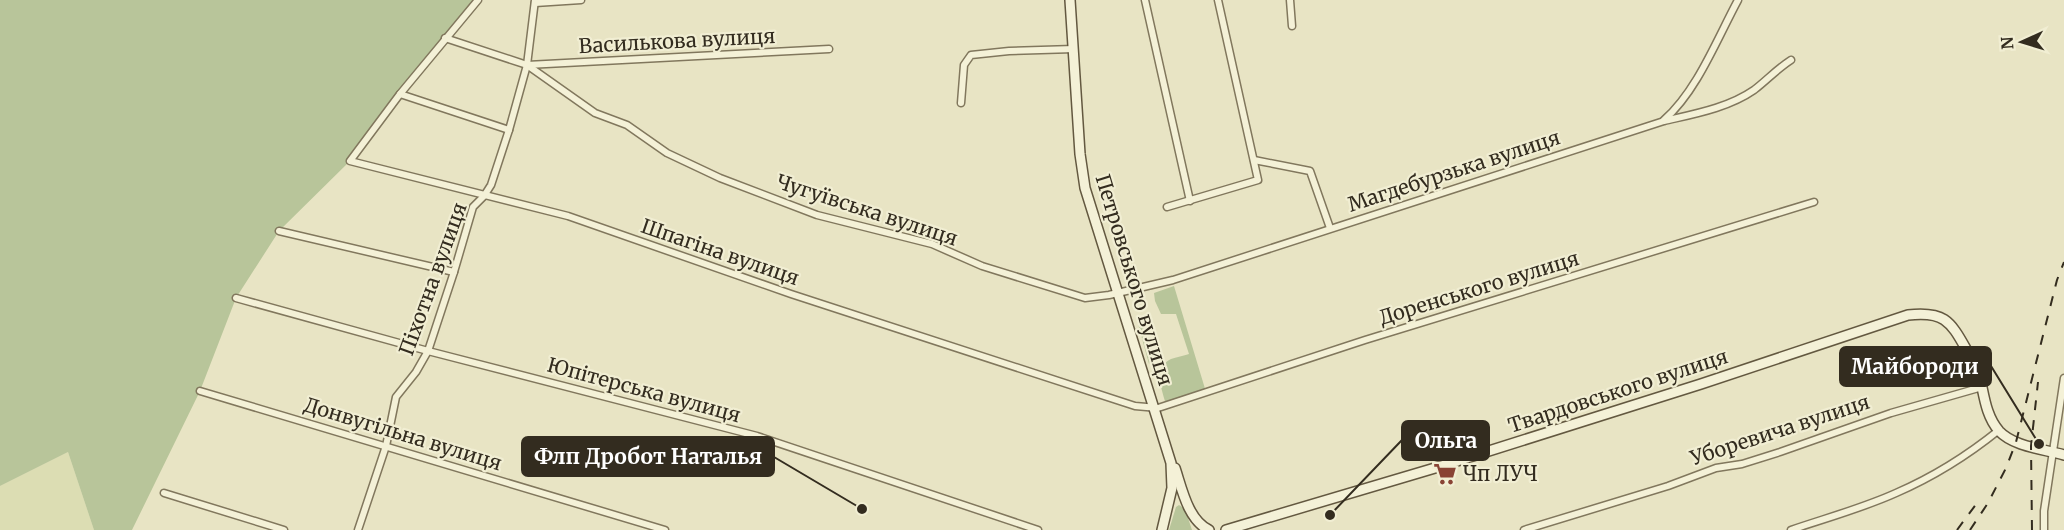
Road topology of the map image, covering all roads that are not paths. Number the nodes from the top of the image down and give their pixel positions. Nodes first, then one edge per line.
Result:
1 (477, 0) edge
2 (581, 0) edge
3 (1070, 0) edge
4 (1145, 0) edge
5 (1218, 0) edge
6 (1290, 0) edge
7 (1738, 0) edge
8 (535, 1) edge
9 (1292, 26) dead end
10 (445, 38) junction
11 (830, 49) dead end
12 (1074, 50) junction
13 (1791, 60) dead end
14 (527, 65) junction
15 (400, 94) junction
16 (961, 103) dead end
17 (1664, 121) junction
18 (509, 129) junction
19 (1254, 160) junction
20 (484, 196) junction
21 (1190, 201) junction
22 (1814, 202) dead end
23 (1167, 207) dead end
24 (1330, 228) junction
25 (279, 231) dead end
26 (454, 272) junction
27 (1117, 293) junction
28 (237, 298) dead end
29 (428, 351) junction
30 (2064, 378) edge
31 (1982, 387) junction
32 (200, 391) dead end
33 (1155, 408) junction
34 (1999, 430) junction
35 (1163, 436) junction
36 (386, 446) junction
37 (2052, 452) junction
38 (2064, 455) edge
39 (164, 493) dead end
40 (1169, 501) junction
41 (1189, 507) junction
42 (284, 530) edge
43 (358, 530) edge
44 (665, 530) edge
45 (1038, 530) edge
46 (1162, 530) edge
47 (1209, 530) edge
48 (1226, 530) edge
49 (1524, 530) edge
50 (1791, 530) edge
51 (2044, 530) edge

1 - 10 street, Шпагіна вулиця
2 - 8 street
3 - 12 main road, Петровського вулиця
4 - 21 street
5 - 19 street
6 - 9 street
7 - 17 street
8 - 14 street, Піхотна вулиця
10 - 14 street
10 - 15 street, Шпагіна вулиця
11 - 14 street, Василькова вулиця
12 - 16 street
12 - 27 main road, Петровського вулиця
13 - 17 street, Магдебурзька вулиця
14 - 18 street, Піхотна вулиця
14 - 27 street, Чугуївська вулиця
15 - 18 street
15 - 20 street, Шпагіна вулиця
17 - 24 street, Магдебурзька вулиця
18 - 20 street, Піхотна вулиця
19 - 21 street
19 - 24 street
20 - 26 street, Піхотна вулиця
20 - 33 street, Шпагіна вулиця
21 - 23 street
22 - 33 street, Доренського вулиця
24 - 27 street, Магдебурзька вулиця
25 - 26 street
26 - 29 street, Піхотна вулиця
27 - 33 main road, Петровського вулиця
28 - 29 street, Юпітерська вулиця
29 - 36 street, Піхотна вулиця
29 - 45 street, Юпітерська вулиця
30 - 37 street
31 - 34 main road
31 - 48 main road, Твардовського вулиця
31 - 49 street, Уборевича вулиця
32 - 36 street, Донвугільна вулиця
33 - 35 main road, Петровського вулиця
34 - 37 main road
34 - 50 street
35 - 40 main road, Петровського вулиця
35 - 41 main road
36 - 43 street, Піхотна вулиця
36 - 44 street, Донвугільна вулиця
37 - 38 main road
37 - 51 street
39 - 42 street
40 - 41 main road
40 - 46 main road, Петровського вулиця
41 - 47 main road

